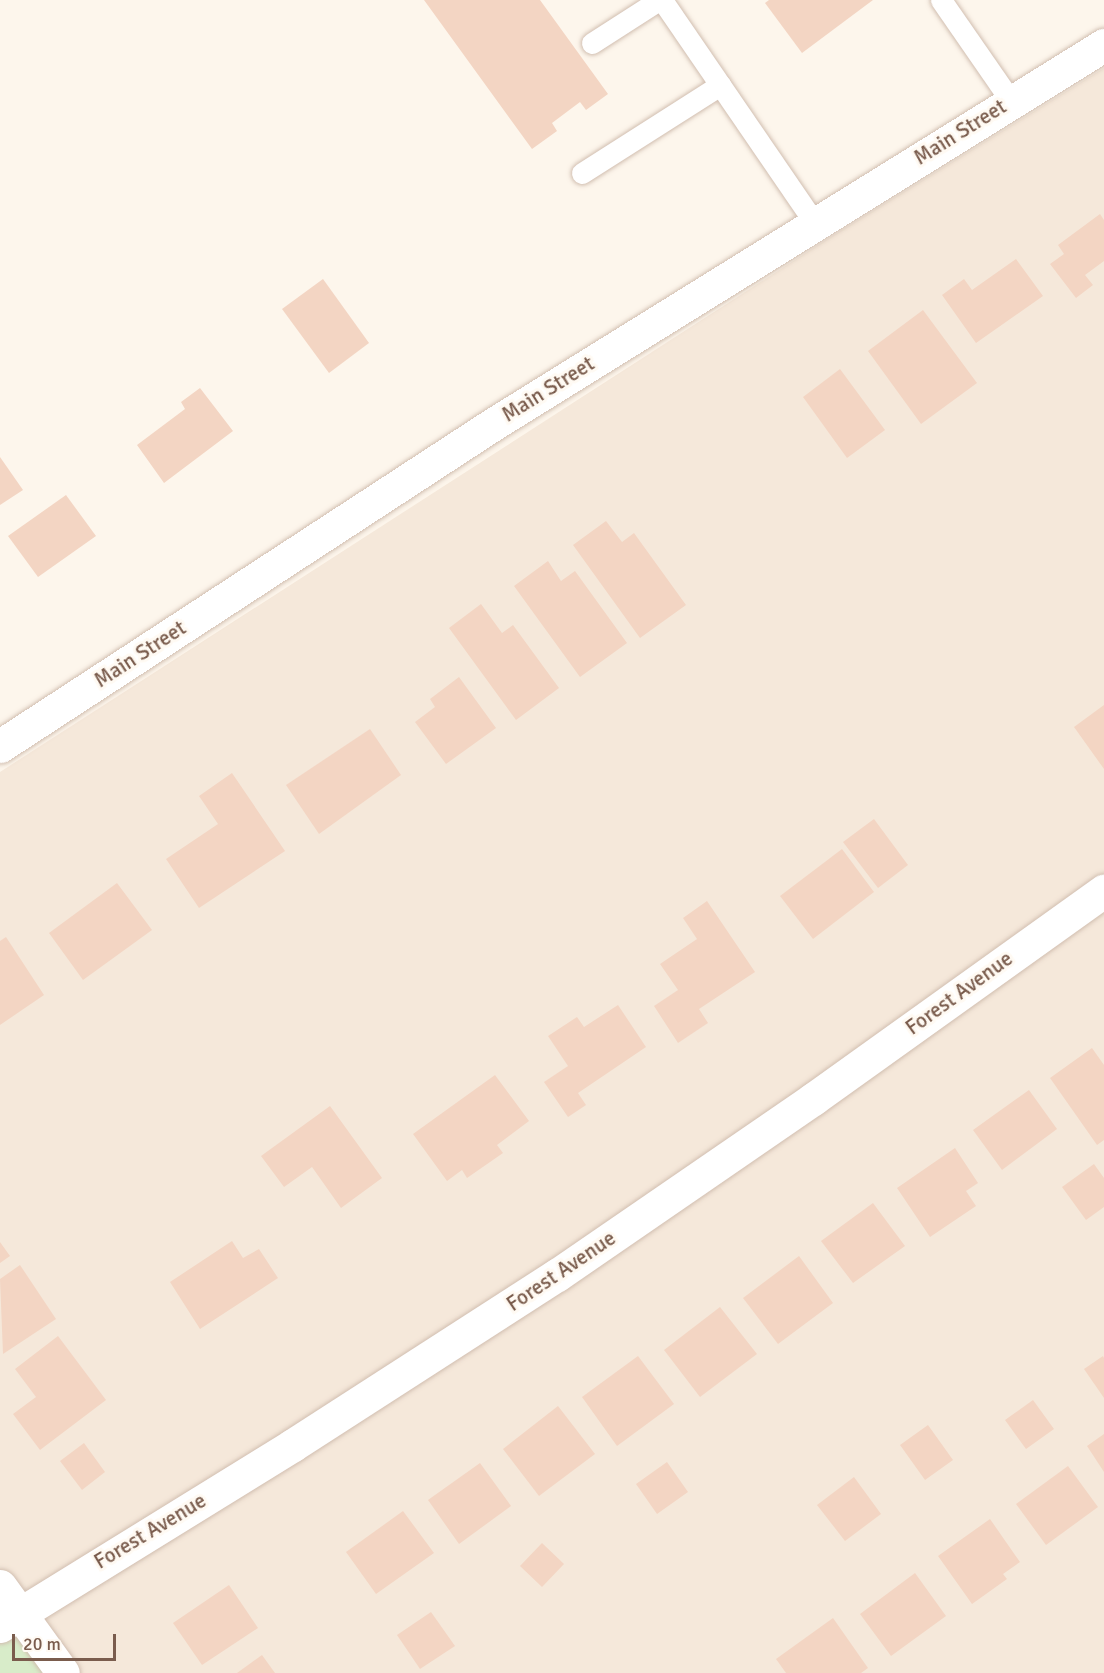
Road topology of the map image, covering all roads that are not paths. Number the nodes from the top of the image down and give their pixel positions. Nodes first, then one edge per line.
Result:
1 (660, 0) edge
2 (941, 0) edge
3 (592, 43) dead end
4 (1104, 45) edge
5 (720, 85) junction
6 (1011, 101) junction
7 (582, 173) dead end
8 (813, 222) junction
9 (0, 746) edge
10 (1104, 891) edge
11 (0, 1586) edge
12 (10, 1620) edge
13 (63, 1673) edge

1 - 3 lane
1 - 5 lane
2 - 6 lane
4 - 6 street, Main Street
5 - 7 lane
5 - 8 lane
6 - 8 street, Main Street
8 - 9 street, Main Street
10 - 12 street, Forest Avenue
11 - 12 street
12 - 13 street

